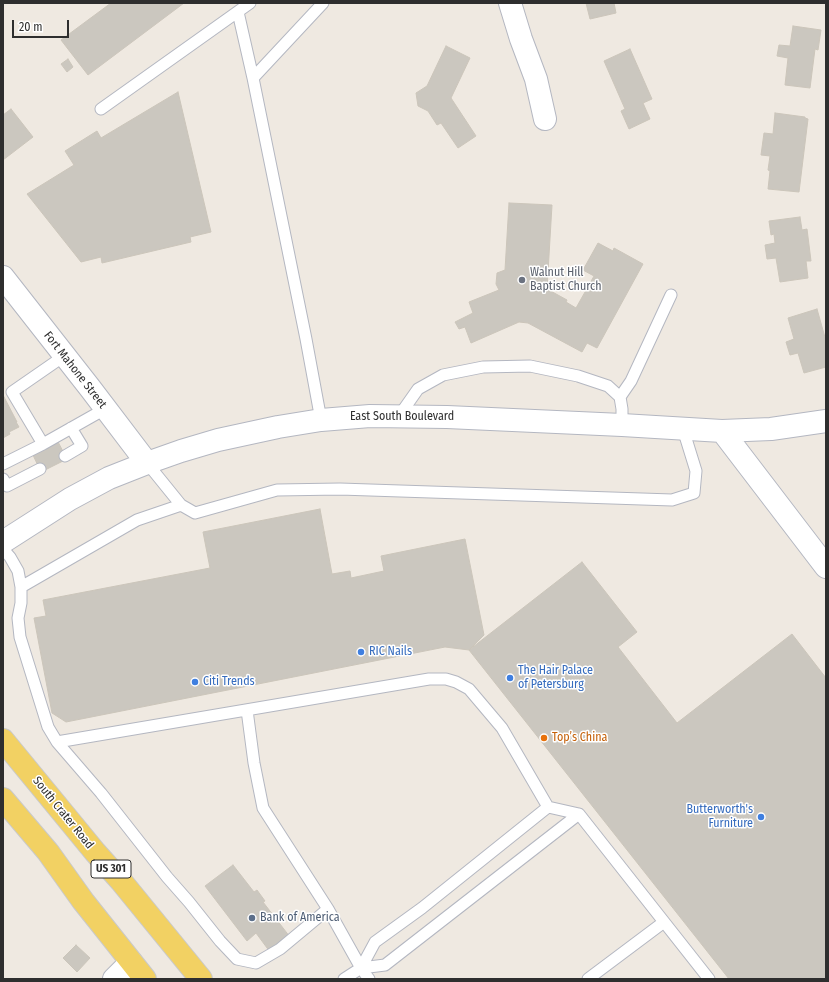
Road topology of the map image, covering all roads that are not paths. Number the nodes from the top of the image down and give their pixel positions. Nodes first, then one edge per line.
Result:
1 (250, 3) edge
2 (323, 3) edge
3 (510, 3) edge
4 (238, 12) junction
5 (253, 78) junction
6 (101, 109) dead end
7 (545, 119) dead end
8 (3, 277) edge
9 (671, 295) dead end
10 (64, 356) junction
11 (620, 397) junction
12 (105, 409) junction
13 (399, 416) junction
14 (321, 420) junction
15 (826, 421) edge
16 (622, 425) junction
17 (71, 428) junction
18 (682, 429) junction
19 (722, 431) junction
20 (43, 444) junction
21 (65, 456) dead end
22 (147, 463) junction
23 (3, 464) edge
24 (40, 469) dead end
25 (3, 479) edge
26 (181, 505) junction
27 (3, 542) edge
28 (3, 549) edge
29 (826, 567) edge
30 (21, 587) junction
31 (247, 710) junction
32 (3, 740) edge
33 (57, 742) junction
34 (3, 799) edge
35 (548, 807) junction
36 (579, 814) junction
37 (328, 909) junction
38 (664, 922) junction
39 (131, 962) junction
40 (361, 968) junction
41 (114, 979) edge
42 (145, 979) edge
43 (201, 979) edge
44 (344, 979) edge
45 (370, 979) edge
46 (588, 979) edge
47 (709, 979) edge

1 - 4 lane
2 - 5 lane
3 - 7 street
4 - 5 lane
4 - 6 lane
5 - 14 lane
8 - 10 street, Fort Mahone Street
9 - 11 lane
10 - 12 street, Fort Mahone Street
10 - 20 lane
11 - 13 lane
11 - 16 lane
12 - 17 lane
12 - 22 street, Fort Mahone Street
13 - 14 street, East South Boulevard
13 - 16 street, East South Boulevard
14 - 22 street, East South Boulevard
15 - 19 street, East South Boulevard
16 - 18 street, East South Boulevard
17 - 20 lane
17 - 21 lane
18 - 19 street, East South Boulevard
18 - 26 lane
19 - 29 street
20 - 23 lane
22 - 26 lane
22 - 27 street, East South Boulevard
24 - 25 lane
26 - 30 lane
28 - 30 lane
30 - 33 lane
31 - 33 lane
31 - 35 lane
31 - 37 lane
32 - 43 main road, South Crater Road / US 301
33 - 37 lane
34 - 39 main road
35 - 36 lane
35 - 40 lane
36 - 38 lane
36 - 40 lane
37 - 40 lane
38 - 46 lane
38 - 47 lane
39 - 41 street
39 - 42 main road
40 - 44 lane
40 - 45 lane

